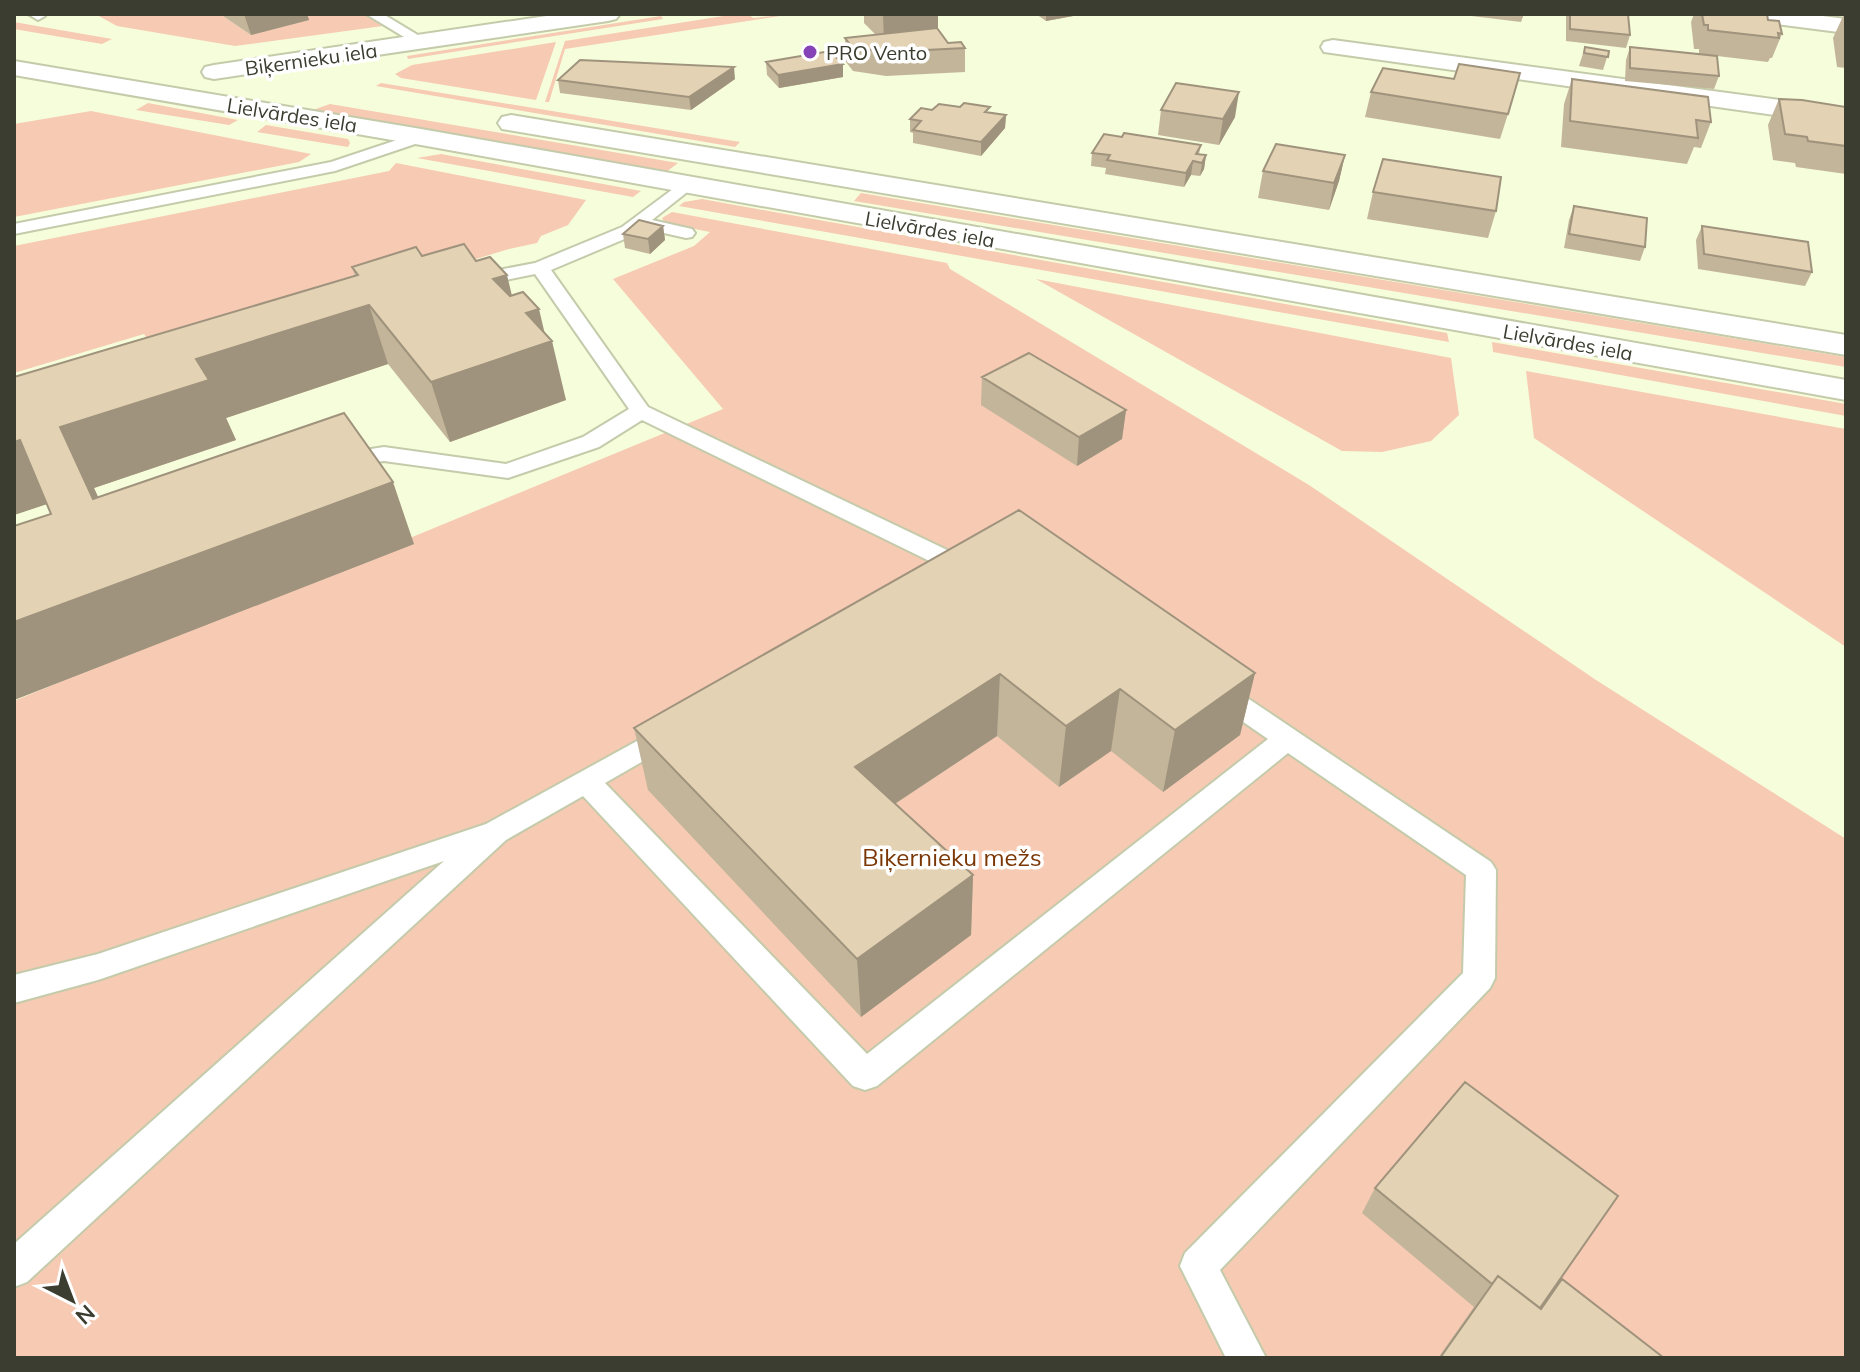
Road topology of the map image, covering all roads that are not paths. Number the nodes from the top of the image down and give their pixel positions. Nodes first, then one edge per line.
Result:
1 (373, 14) edge
2 (608, 14) edge
3 (1752, 14) edge
4 (1846, 26) edge
5 (424, 43) junction
6 (1333, 47) dead end
7 (183, 67) dead end
8 (14, 68) edge
9 (214, 72) junction
10 (112, 85) junction
11 (292, 85) dead end
12 (36, 96) dead end
13 (1846, 117) edge
14 (483, 118) dead end
15 (421, 137) junction
16 (716, 157) junction
17 (685, 185) junction
18 (639, 222) junction
19 (14, 229) edge
20 (686, 233) dead end
21 (540, 268) junction
22 (454, 287) edge
23 (1846, 345) edge
24 (1846, 390) edge
25 (641, 411) junction
26 (317, 464) edge
27 (937, 583) edge
28 (1199, 679) edge
29 (694, 720) edge
30 (1287, 739) junction
31 (586, 781) junction
32 (496, 832) junction
33 (14, 989) edge
34 (14, 1269) edge
35 (1247, 1358) edge

1 - 5 lane
2 - 5 main road, Biķernieku iela
3 - 4 main road
5 - 9 main road, Biķernieku iela
6 - 13 main road
7 - 9 main road, Lielvārdes iela
8 - 10 main road, Lielvārdes iela
9 - 10 main road, Biķernieku iela
9 - 11 main road, Lielvārdes iela
10 - 12 main road, Biķernieku iela
10 - 15 main road, Lielvārdes iela
14 - 16 main road, Lielvārdes iela
15 - 17 main road, Lielvārdes iela
15 - 19 lane
16 - 17 main road
16 - 23 main road, Lielvārdes iela
17 - 18 lane
17 - 24 main road, Lielvārdes iela
18 - 20 lane
18 - 21 lane
21 - 22 lane
21 - 25 lane
25 - 26 lane
25 - 27 lane
28 - 30 lane
29 - 31 lane
30 - 31 lane
30 - 35 lane
31 - 32 lane
32 - 33 lane
32 - 34 lane

